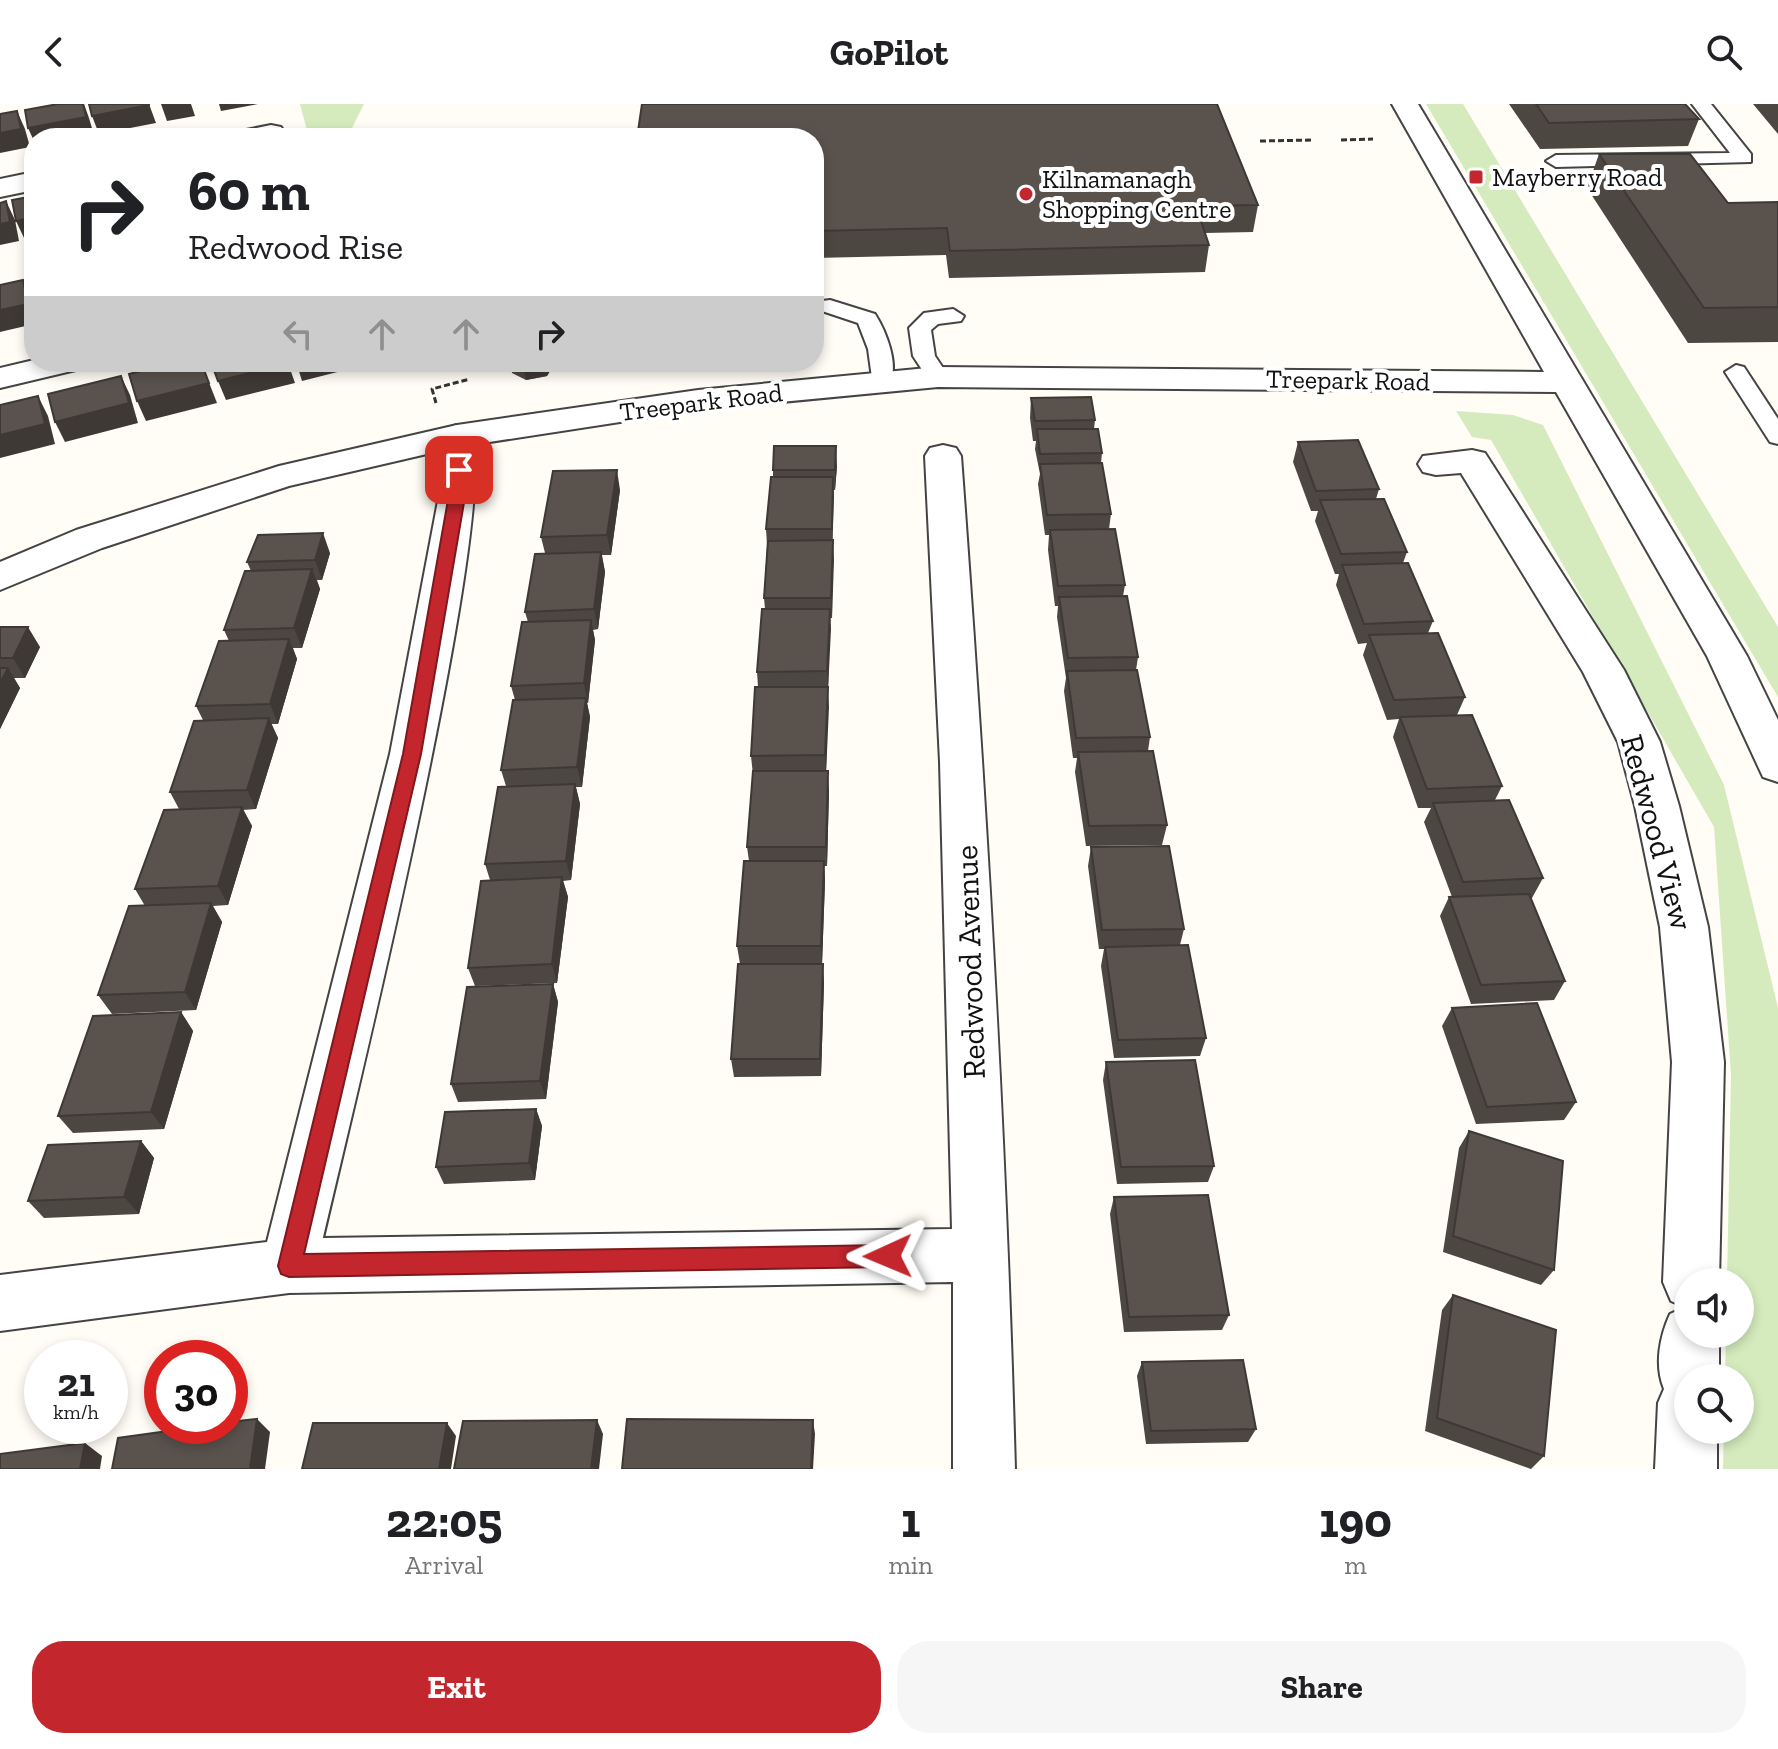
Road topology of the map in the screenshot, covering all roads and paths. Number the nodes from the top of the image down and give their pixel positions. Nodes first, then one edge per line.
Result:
1 (1405, 104) edge
2 (1701, 104) edge
3 (1373, 139) dead end
4 (1314, 140) dead end
5 (1341, 140) dead end
6 (1260, 141) dead end
7 (1556, 161) edge
8 (24, 183) edge
9 (0, 188) edge
10 (830, 306) dead end
11 (953, 316) dead end
12 (26, 372) edge
13 (1736, 372) dead end
14 (938, 377) junction
15 (0, 378) edge
16 (470, 379) dead end
17 (881, 380) junction
18 (1570, 382) junction
19 (447, 422) junction
20 (1778, 437) edge
21 (943, 456) dead end
22 (1436, 464) dead end
23 (0, 577) edge
24 (1778, 766) edge
25 (981, 1255) junction
26 (289, 1266) junction
27 (1691, 1268) edge
28 (0, 1303) edge
29 (1687, 1444) edge
30 (984, 1469) edge
31 (1686, 1469) edge

1 - 18 street
2 - 7 lane
3 - 5 path
4 - 6 path
8 - 9 street
10 - 17 lane
11 - 14 lane
12 - 15 street
13 - 20 lane
14 - 17 street, Treepark Road
14 - 18 street, Treepark Road
16 - 19 path
17 - 19 street, Treepark Road
18 - 24 street
19 - 23 street, Treepark Road
19 - 26 street
21 - 25 street, Redwood Avenue
22 - 27 street, Redwood View
25 - 26 street
25 - 30 street, Redwood Avenue
26 - 28 street
29 - 31 street

